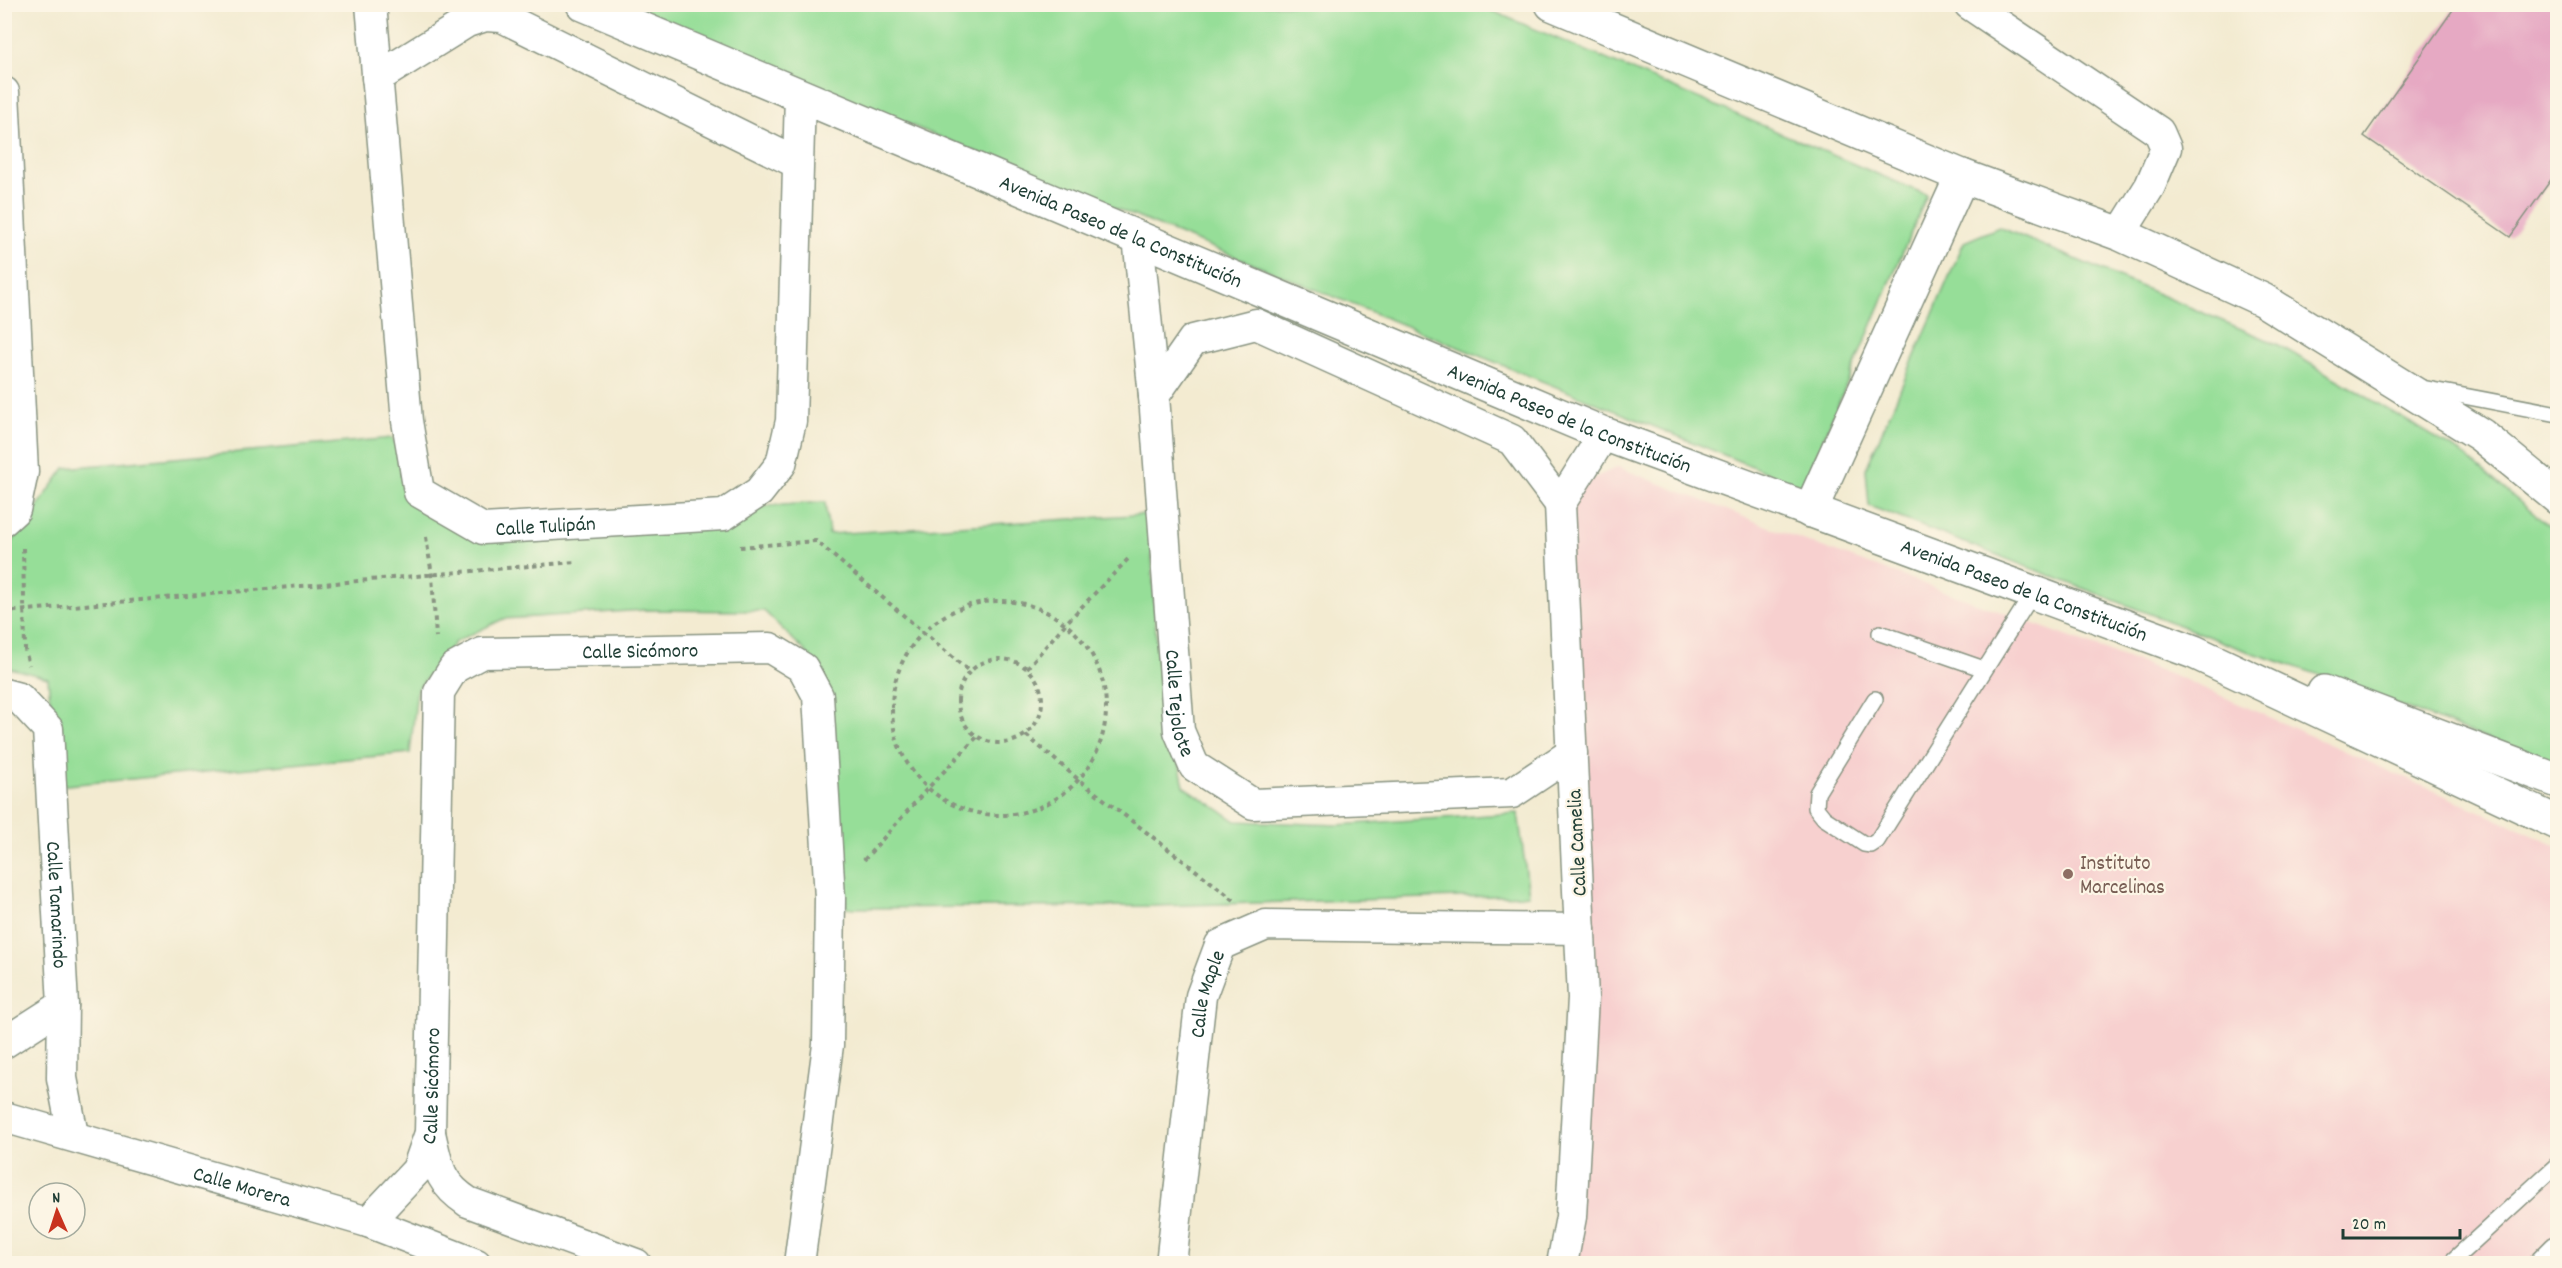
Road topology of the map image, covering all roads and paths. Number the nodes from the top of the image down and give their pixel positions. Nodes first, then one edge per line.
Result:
1 (371, 4) edge
2 (583, 4) edge
3 (1552, 4) edge
4 (1969, 4) edge
5 (377, 78) junction
6 (4, 92) edge
7 (800, 95) junction
8 (797, 163) junction
9 (1962, 176) junction
10 (2120, 234) junction
11 (1138, 237) junction
12 (2396, 382) junction
13 (1154, 396) junction
14 (2558, 414) edge
15 (1604, 434) junction
16 (419, 492) junction
17 (2558, 498) edge
18 (1560, 504) junction
19 (1810, 511) junction
20 (1163, 523) junction
21 (14, 530) edge
22 (735, 548) dead end
23 (583, 561) dead end
24 (432, 574) junction
25 (2033, 593) junction
26 (24, 610) junction
27 (4, 612) edge
28 (1066, 623) junction
29 (922, 632) junction
30 (1880, 633) dead end
31 (2194, 652) junction
32 (1027, 668) junction
33 (1984, 669) junction
34 (970, 672) junction
35 (31, 673) dead end
36 (439, 692) junction
37 (4, 694) edge
38 (1875, 699) dead end
39 (1026, 735) junction
40 (977, 737) junction
41 (1572, 753) junction
42 (1079, 780) junction
43 (2558, 782) edge
44 (927, 789) junction
45 (2558, 823) edge
46 (830, 898) junction
47 (1266, 925) junction
48 (1580, 929) junction
49 (63, 1005) junction
50 (4, 1043) edge
51 (4, 1117) edge
52 (430, 1133) junction
53 (72, 1135) junction
54 (2558, 1164) edge
55 (368, 1222) junction
56 (801, 1251) edge
57 (2558, 1251) edge
58 (476, 1263) edge
59 (636, 1263) edge
60 (782, 1263) edge
61 (1171, 1263) edge
62 (1562, 1263) edge
63 (2449, 1263) edge
64 (2545, 1263) edge

1 - 5 street
2 - 7 street, Avenida Paseo de la Constitución
3 - 9 street
4 - 10 street
5 - 8 street
5 - 16 street
6 - 21 street
7 - 8 street, Calle Tulipán
7 - 11 street, Avenida Paseo de la Constitución
8 - 16 street, Calle Tulipán
9 - 10 street
9 - 19 street
10 - 12 street
11 - 13 street, Calle Tejolote
11 - 15 street, Avenida Paseo de la Constitución
12 - 14 lane
12 - 17 street
13 - 18 street
13 - 20 street, Calle Tejolote
15 - 18 street
15 - 19 street, Avenida Paseo de la Constitución
16 - 24 path
18 - 41 street, Calle Camelia
19 - 25 street, Avenida Paseo de la Constitución
20 - 28 path
20 - 41 street, Calle Tejolote
21 - 26 path
22 - 29 path
23 - 24 path
24 - 26 path
24 - 36 path
25 - 31 street, Avenida Paseo de la Constitución
25 - 33 lane
26 - 27 path
26 - 35 path
28 - 29 path
28 - 32 path
28 - 42 path
29 - 34 path
29 - 44 path
30 - 33 lane
31 - 43 street
31 - 45 street, Avenida Paseo de la Constitución
32 - 34 path
32 - 39 path
33 - 38 lane
34 - 40 path
36 - 46 street, Calle Sicómoro
36 - 52 street, Calle Sicómoro
37 - 49 street, Calle Tamarindo
39 - 40 path
39 - 42 path
40 - 44 path
41 - 48 street, Calle Camelia
42 - 44 path
42 - 47 path
44 - 46 path
46 - 56 street, Calle Sicómoro
47 - 48 street, Calle Maple
47 - 61 street, Calle Maple
48 - 62 street, Calle Camelia
49 - 50 street
49 - 53 street, Calle Tamarindo
51 - 53 street, Calle Morera
52 - 55 street, Calle Sicómoro
52 - 59 street
53 - 55 street, Calle Morera
54 - 63 lane
55 - 58 street, Calle Morera
56 - 60 street
57 - 64 street

